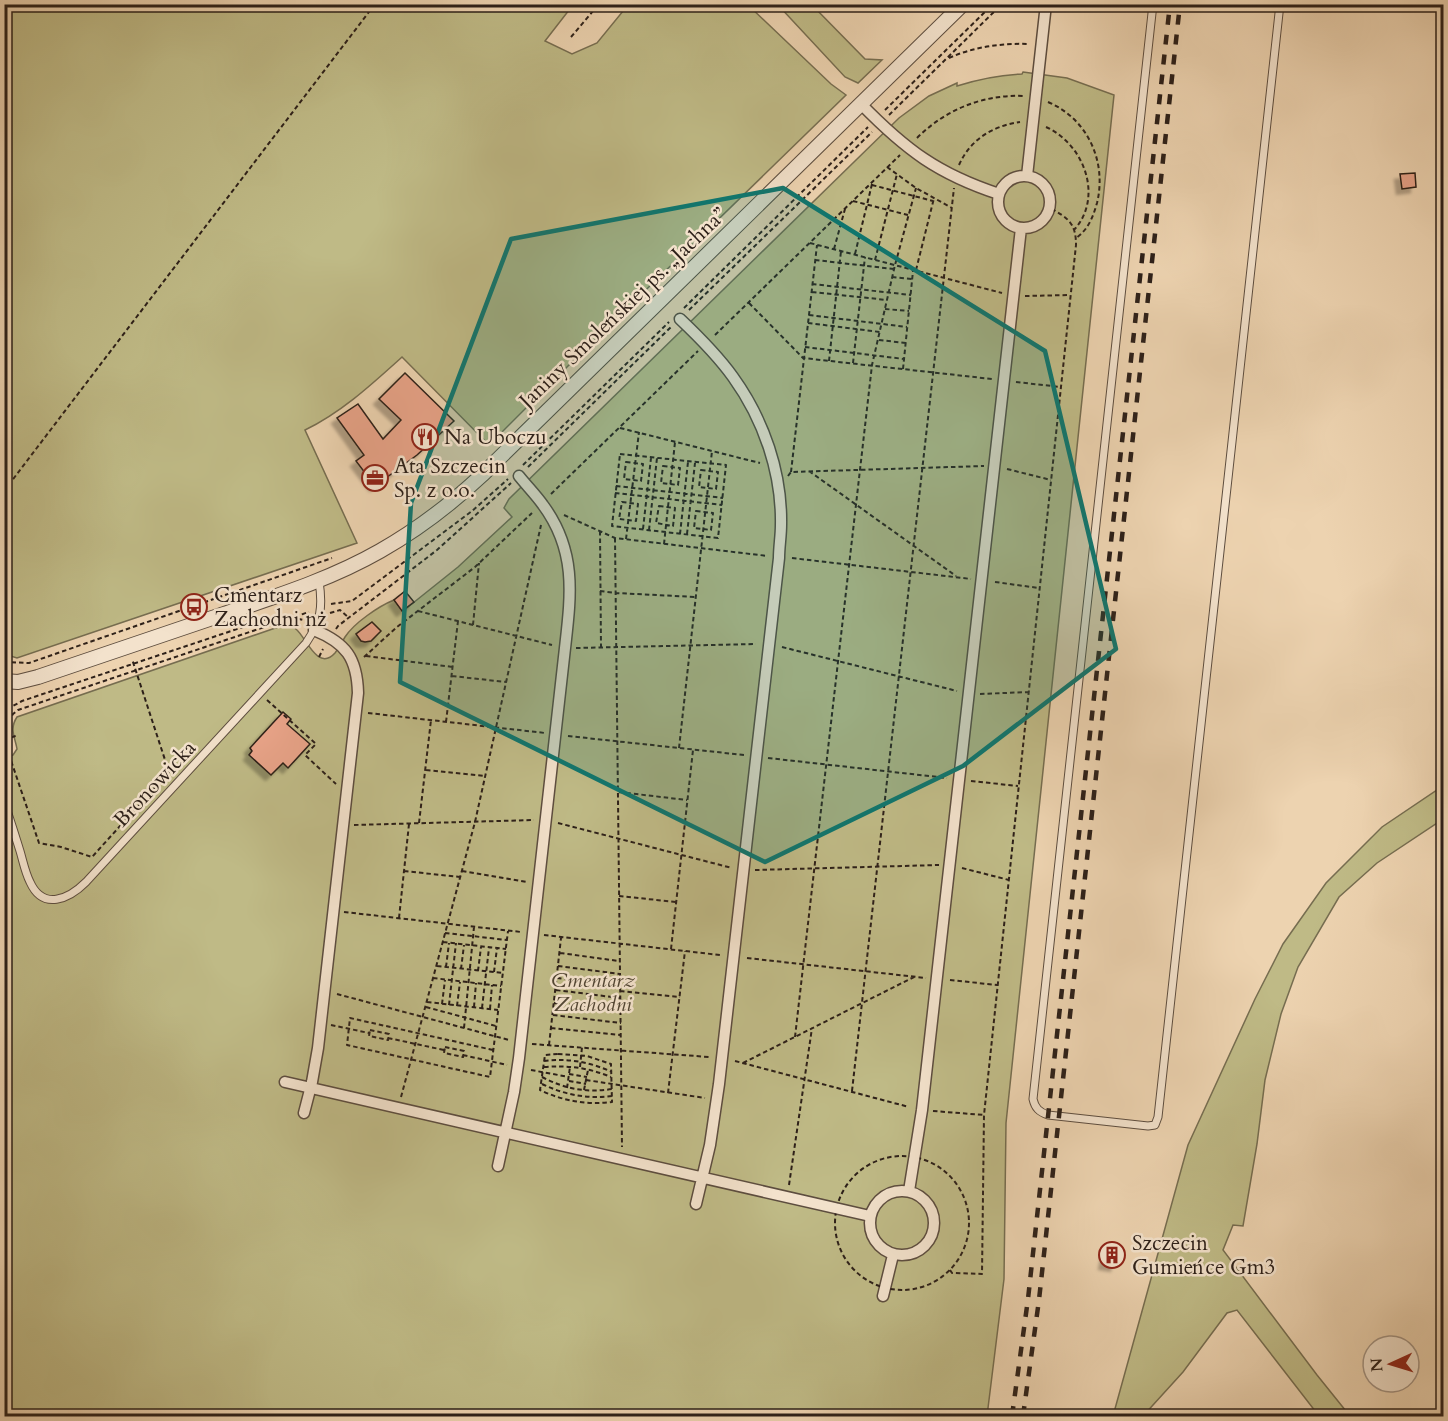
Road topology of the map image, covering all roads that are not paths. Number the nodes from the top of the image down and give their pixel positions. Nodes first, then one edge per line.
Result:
1 (963, 4) edge
2 (1046, 4) edge
3 (1153, 4) edge
4 (1280, 4) edge
5 (861, 104) junction
6 (1027, 176) junction
7 (999, 194) junction
8 (1021, 228) junction
9 (680, 319) road end
10 (519, 476) road end
11 (319, 581) junction
12 (314, 630) junction
13 (4, 681) edge
14 (4, 802) edge
15 (285, 1082) dead end
16 (311, 1088) junction
17 (304, 1113) dead end
18 (505, 1132) junction
19 (498, 1166) dead end
20 (703, 1177) junction
21 (909, 1191) junction
22 (696, 1204) dead end
23 (870, 1216) junction
24 (893, 1255) junction
25 (884, 1292) road end

1 - 5 street, Janiny Smoleńskiej ps. „Jachna”
2 - 6 street
3 - 4 lane
5 - 7 street
5 - 11 street, Janiny Smoleńskiej ps. „Jachna”
6 - 7 street
6 - 8 street
7 - 8 street
8 - 21 street
9 - 20 street
10 - 18 street
11 - 12 lane, Bronowicka
11 - 13 street, Janiny Smoleńskiej ps. „Jachna”
12 - 14 lane, Bronowicka
12 - 16 street
15 - 16 street
16 - 17 street
16 - 18 street
18 - 19 street
18 - 20 street
20 - 22 street
20 - 23 street
21 - 23 street
21 - 24 street
23 - 24 street
24 - 25 street

